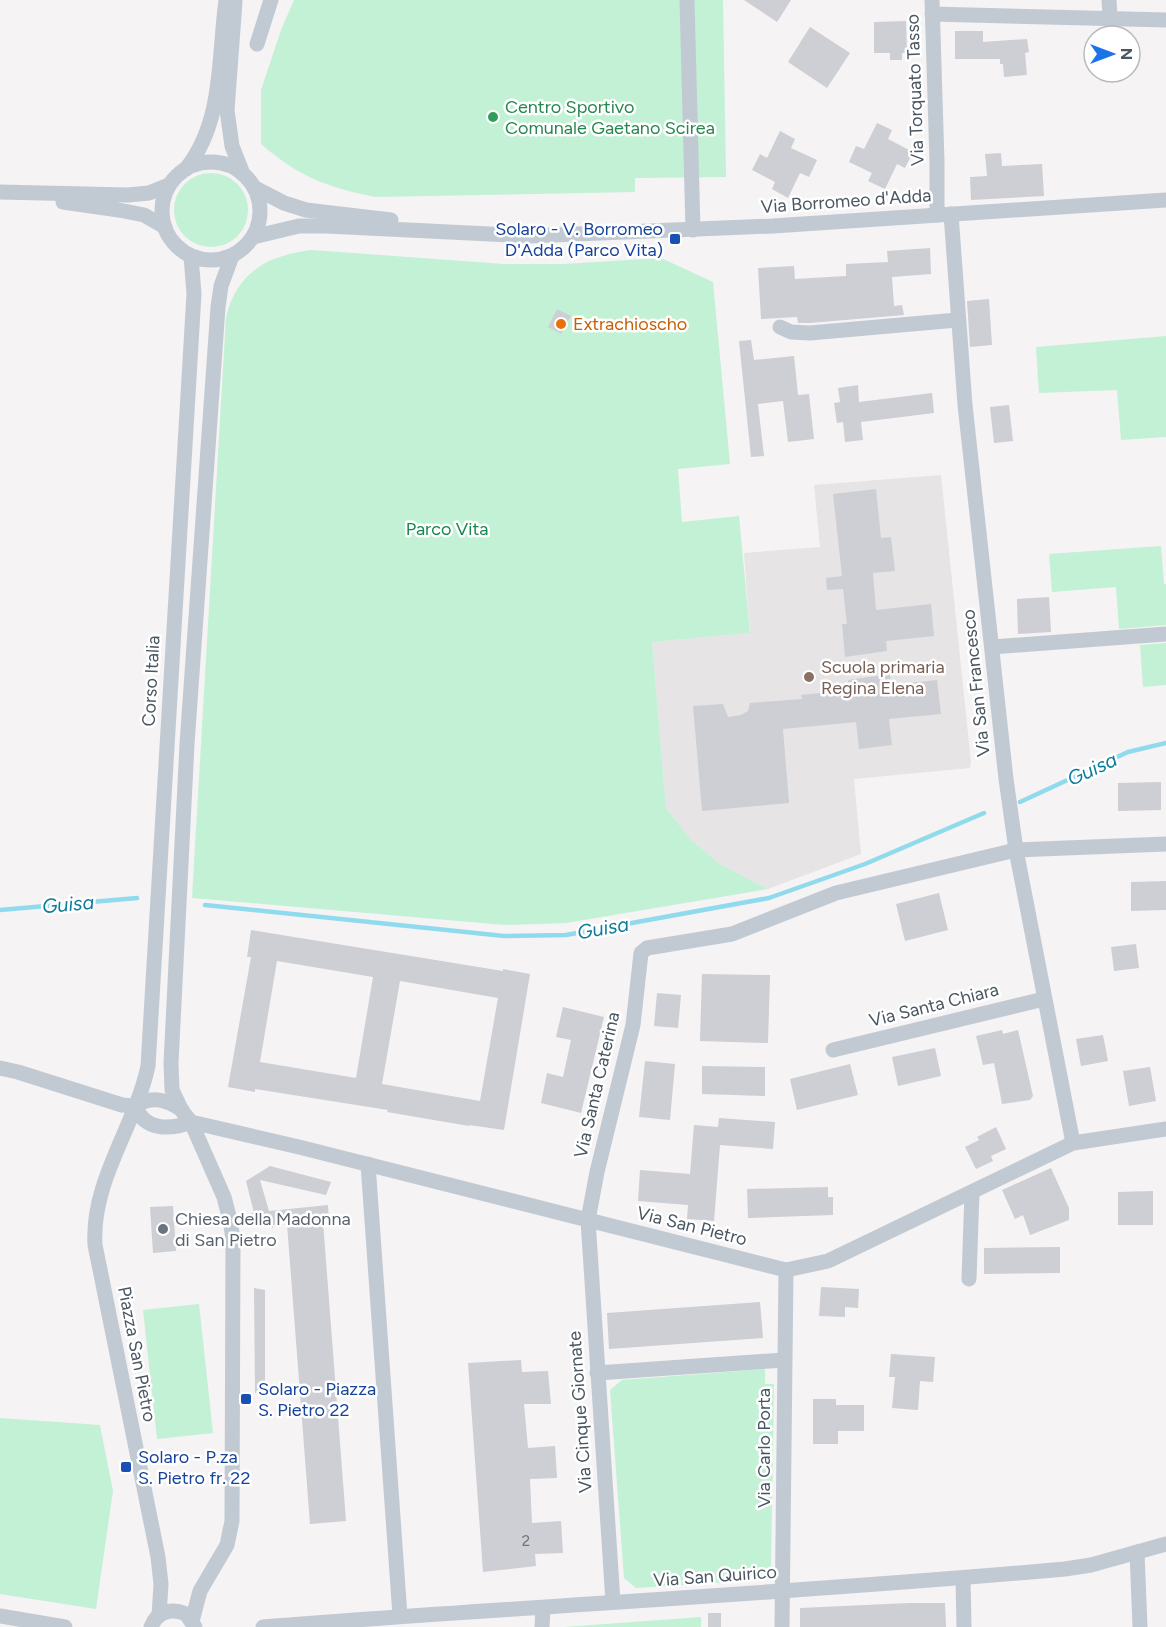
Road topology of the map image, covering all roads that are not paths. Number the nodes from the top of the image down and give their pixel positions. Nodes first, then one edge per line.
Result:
1 (226, 0) edge
2 (235, 0) edge
3 (271, 0) edge
4 (687, 0) edge
5 (1109, 0) edge
6 (932, 7) edge
7 (1110, 18) junction
8 (1166, 20) edge
9 (257, 44) dead end
10 (186, 169) junction
11 (243, 174) junction
12 (169, 185) junction
13 (255, 188) junction
14 (0, 194) edge
15 (1166, 200) edge
16 (944, 214) junction
17 (165, 227) junction
18 (693, 230) junction
19 (528, 236) junction
20 (253, 237) junction
21 (191, 256) junction
22 (232, 256) junction
23 (957, 320) junction
24 (780, 327) dead end
25 (1166, 634) edge
26 (992, 647) junction
27 (1166, 844) edge
28 (1016, 850) junction
29 (1044, 999) junction
30 (833, 1050) dead end
31 (0, 1068) edge
32 (136, 1106) junction
33 (187, 1116) junction
34 (1166, 1129) edge
35 (1073, 1143) junction
36 (368, 1164) junction
37 (972, 1192) junction
38 (588, 1220) junction
39 (786, 1270) junction
40 (969, 1279) dead end
41 (784, 1360) junction
42 (597, 1373) junction
43 (1166, 1544) edge
44 (1137, 1552) junction
45 (963, 1578) junction
46 (783, 1592) junction
47 (613, 1602) junction
48 (543, 1608) junction
49 (0, 1616) edge
50 (400, 1616) junction
51 (155, 1621) edge
52 (196, 1625) edge
53 (65, 1627) edge
54 (262, 1627) edge
55 (542, 1627) edge
56 (782, 1627) edge
57 (964, 1627) edge
58 (1140, 1627) edge

1 - 10 street
2 - 11 street
3 - 9 street
4 - 18 street
5 - 7 street
6 - 7 street
6 - 16 street, Via Torquato Tasso
7 - 8 street
10 - 11 street
10 - 12 street
11 - 13 street
12 - 14 street
12 - 17 street
13 - 19 street, Via Borromeo d'Adda
13 - 20 street
14 - 17 street
15 - 16 street, Via Borromeo d'Adda
16 - 18 street, Via Borromeo d'Adda
16 - 23 street, Via San Francesco
17 - 21 street
18 - 19 street, Via Borromeo d'Adda
19 - 20 street, Via Borromeo d'Adda
20 - 22 street
21 - 22 street
21 - 32 street, Corso Italia
22 - 33 street
23 - 24 street
23 - 26 street, Via San Francesco
25 - 26 street
26 - 28 street, Via San Francesco
27 - 28 street, Via Santa Caterina
28 - 29 street, Via San Francesco
28 - 38 street, Via Santa Caterina
29 - 30 street, Via Santa Chiara
29 - 35 street, Via San Francesco
31 - 32 street
32 - 33 street
32 - 33 street
32 - 51 street, Piazza San Pietro
33 - 36 street, Via San Pietro
33 - 52 street
34 - 35 street, Via San Pietro
35 - 37 street, Via San Pietro
36 - 38 street, Via San Pietro
36 - 50 street
37 - 39 street, Via San Pietro
37 - 40 street
38 - 39 street, Via San Pietro
38 - 42 street, Via Cinque Giornate
39 - 41 street, Via Carlo Porta
41 - 42 street
41 - 46 street, Via Carlo Porta
42 - 47 street, Via Cinque Giornate
43 - 44 street, Via San Quirico
44 - 45 street, Via San Quirico
44 - 58 street
45 - 46 street, Via San Quirico
45 - 57 street
46 - 47 street, Via San Quirico
46 - 56 street, Via Carlo Porta
47 - 48 street, Via San Quirico
48 - 50 street, Via San Quirico
48 - 55 street
49 - 53 street
50 - 54 street, Via San Quirico
51 - 52 street

